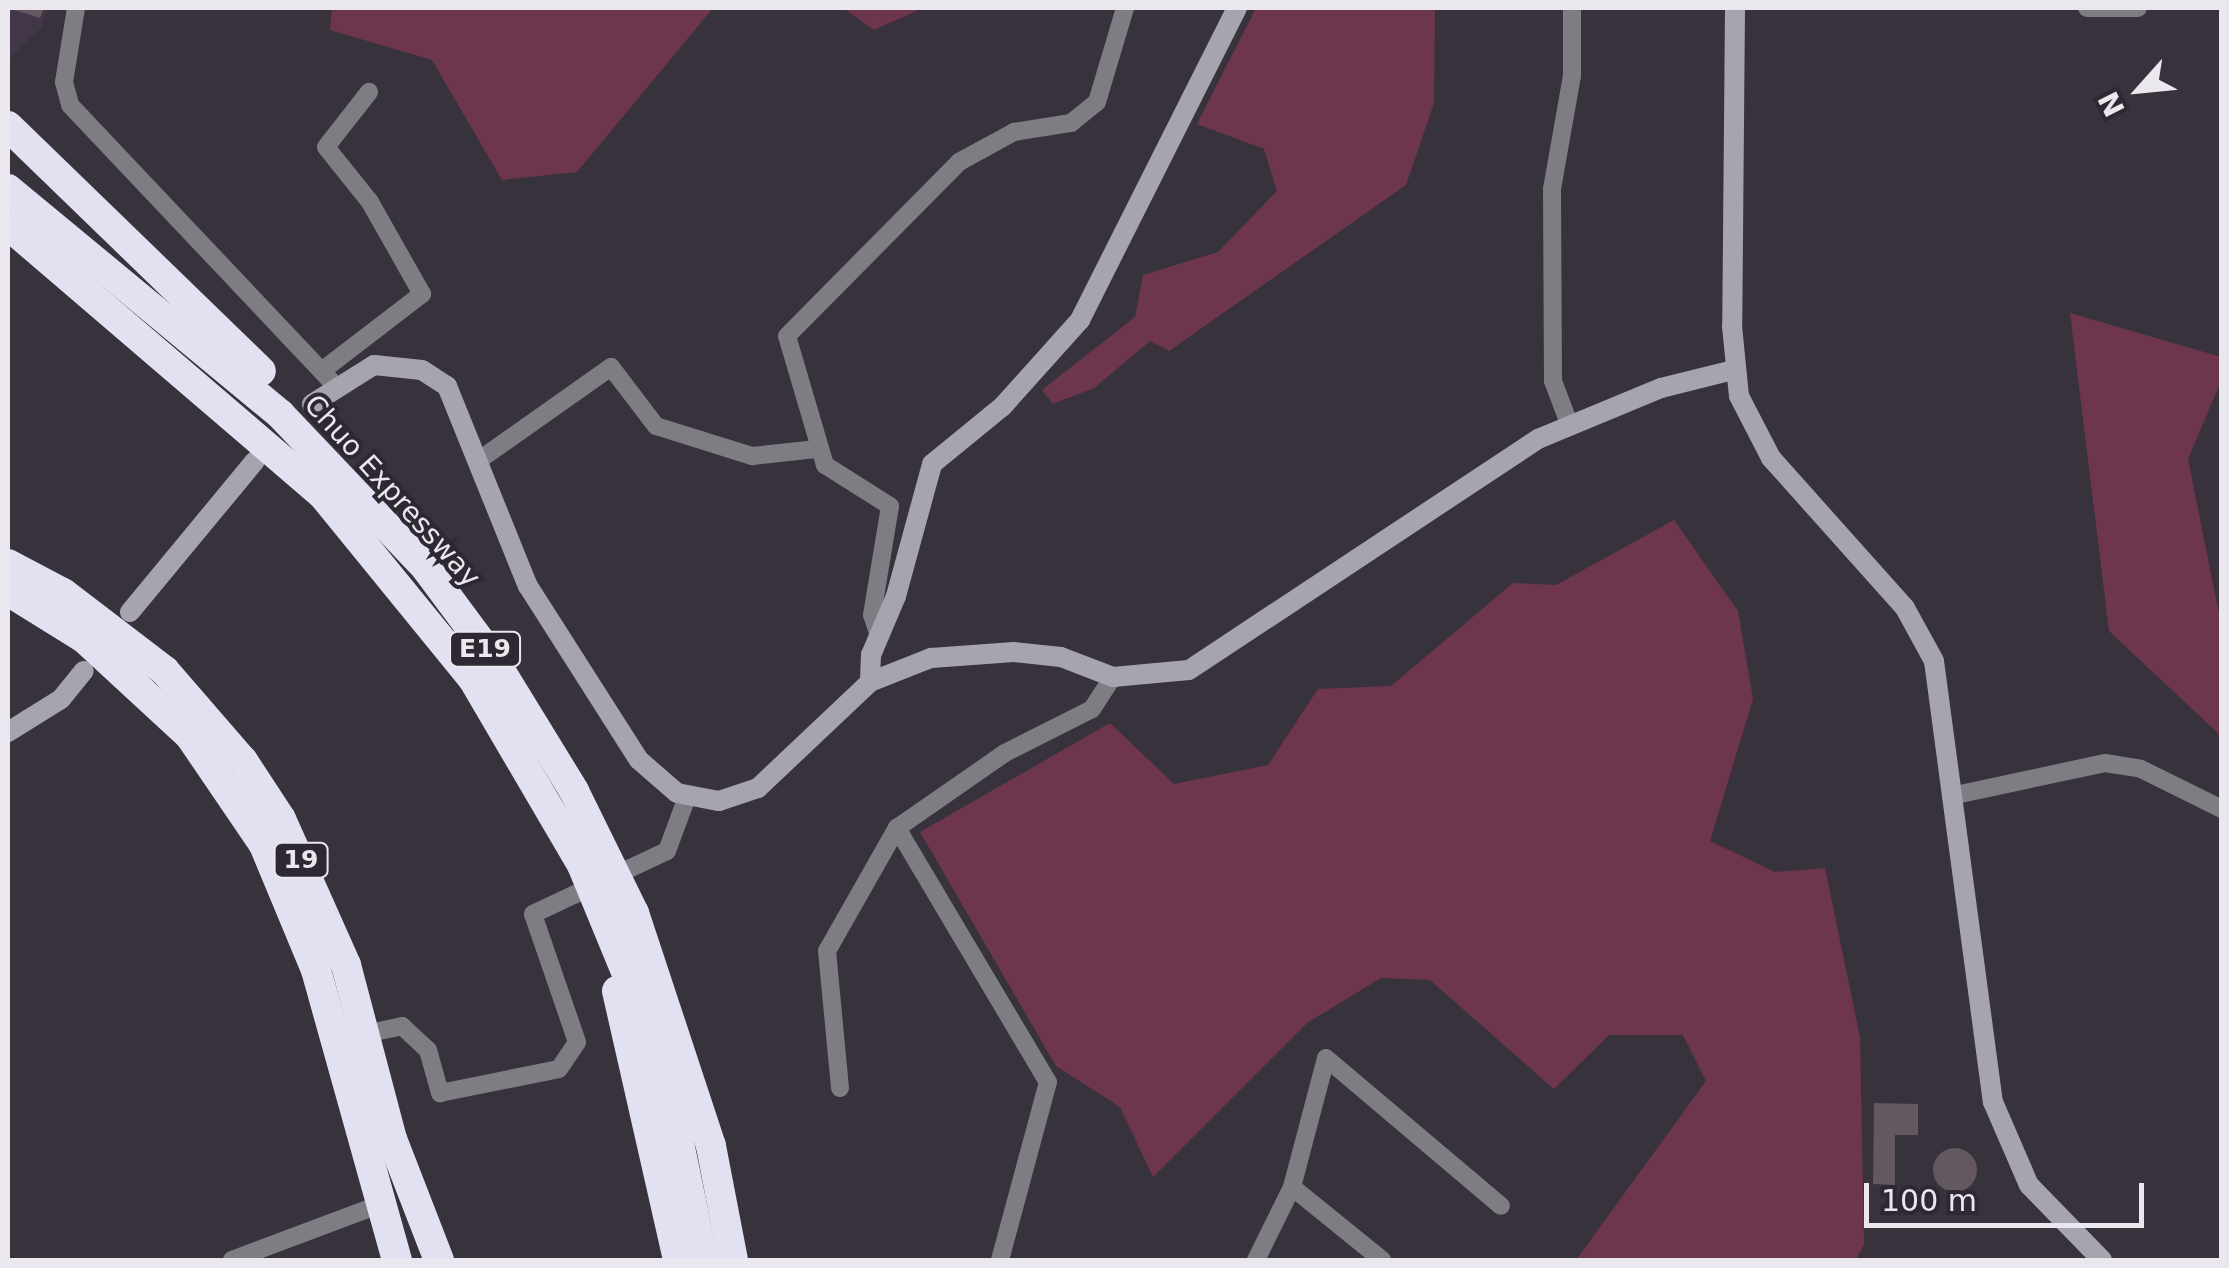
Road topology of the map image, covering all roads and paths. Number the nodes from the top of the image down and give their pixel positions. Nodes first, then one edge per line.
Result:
1 (76, 8) edge
2 (1125, 8) edge
3 (1237, 8) edge
4 (1572, 8) edge
5 (1735, 8) edge
6 (2087, 8) edge
7 (2138, 8) edge
8 (369, 92) dead end
9 (8, 126) edge
10 (8, 188) edge
11 (8, 225) edge
12 (1733, 370) junction
13 (329, 377) junction
14 (312, 404) dead end
15 (1570, 426) junction
16 (816, 448) junction
17 (482, 458) junction
18 (256, 461) dead end
19 (8, 564) edge
20 (8, 591) edge
21 (130, 612) dead end
22 (878, 633) junction
23 (84, 671) dead end
24 (1113, 677) junction
25 (870, 682) junction
26 (8, 732) edge
27 (549, 745) junction
28 (1952, 796) junction
29 (687, 797) junction
30 (2222, 809) edge
31 (897, 828) junction
32 (608, 925) junction
33 (364, 1034) junction
34 (840, 1088) dead end
35 (1292, 1187) junction
36 (378, 1205) junction
37 (1500, 1206) dead end
38 (232, 1260) edge
39 (398, 1260) edge
40 (439, 1260) edge
41 (678, 1260) edge
42 (703, 1260) edge
43 (733, 1260) edge
44 (1000, 1260) edge
45 (1256, 1260) edge
46 (1382, 1260) edge
47 (2102, 1260) edge

1 - 13 street
2 - 16 street
3 - 22 street
4 - 15 street
5 - 12 street
6 - 7 street
8 - 13 street
9 - 27 highway
10 - 27 highway, Chuo Expressway / E19
11 - 32 highway, Chuo Expressway / E19
12 - 15 street
12 - 28 street
13 - 14 street
13 - 17 street
15 - 24 street
16 - 17 street
16 - 22 street
17 - 29 street
18 - 21 street
19 - 33 highway, 19
20 - 36 highway, 19
22 - 25 street
23 - 26 street
24 - 25 street
24 - 31 street
25 - 29 street
27 - 43 highway, Chuo Expressway / E19
28 - 30 street
28 - 47 street
29 - 33 street
31 - 34 street
31 - 44 street
32 - 41 highway
32 - 42 highway, Chuo Expressway / E19
33 - 40 highway, 19
35 - 37 street
35 - 45 street
35 - 46 street
36 - 38 street
36 - 39 highway, 19

